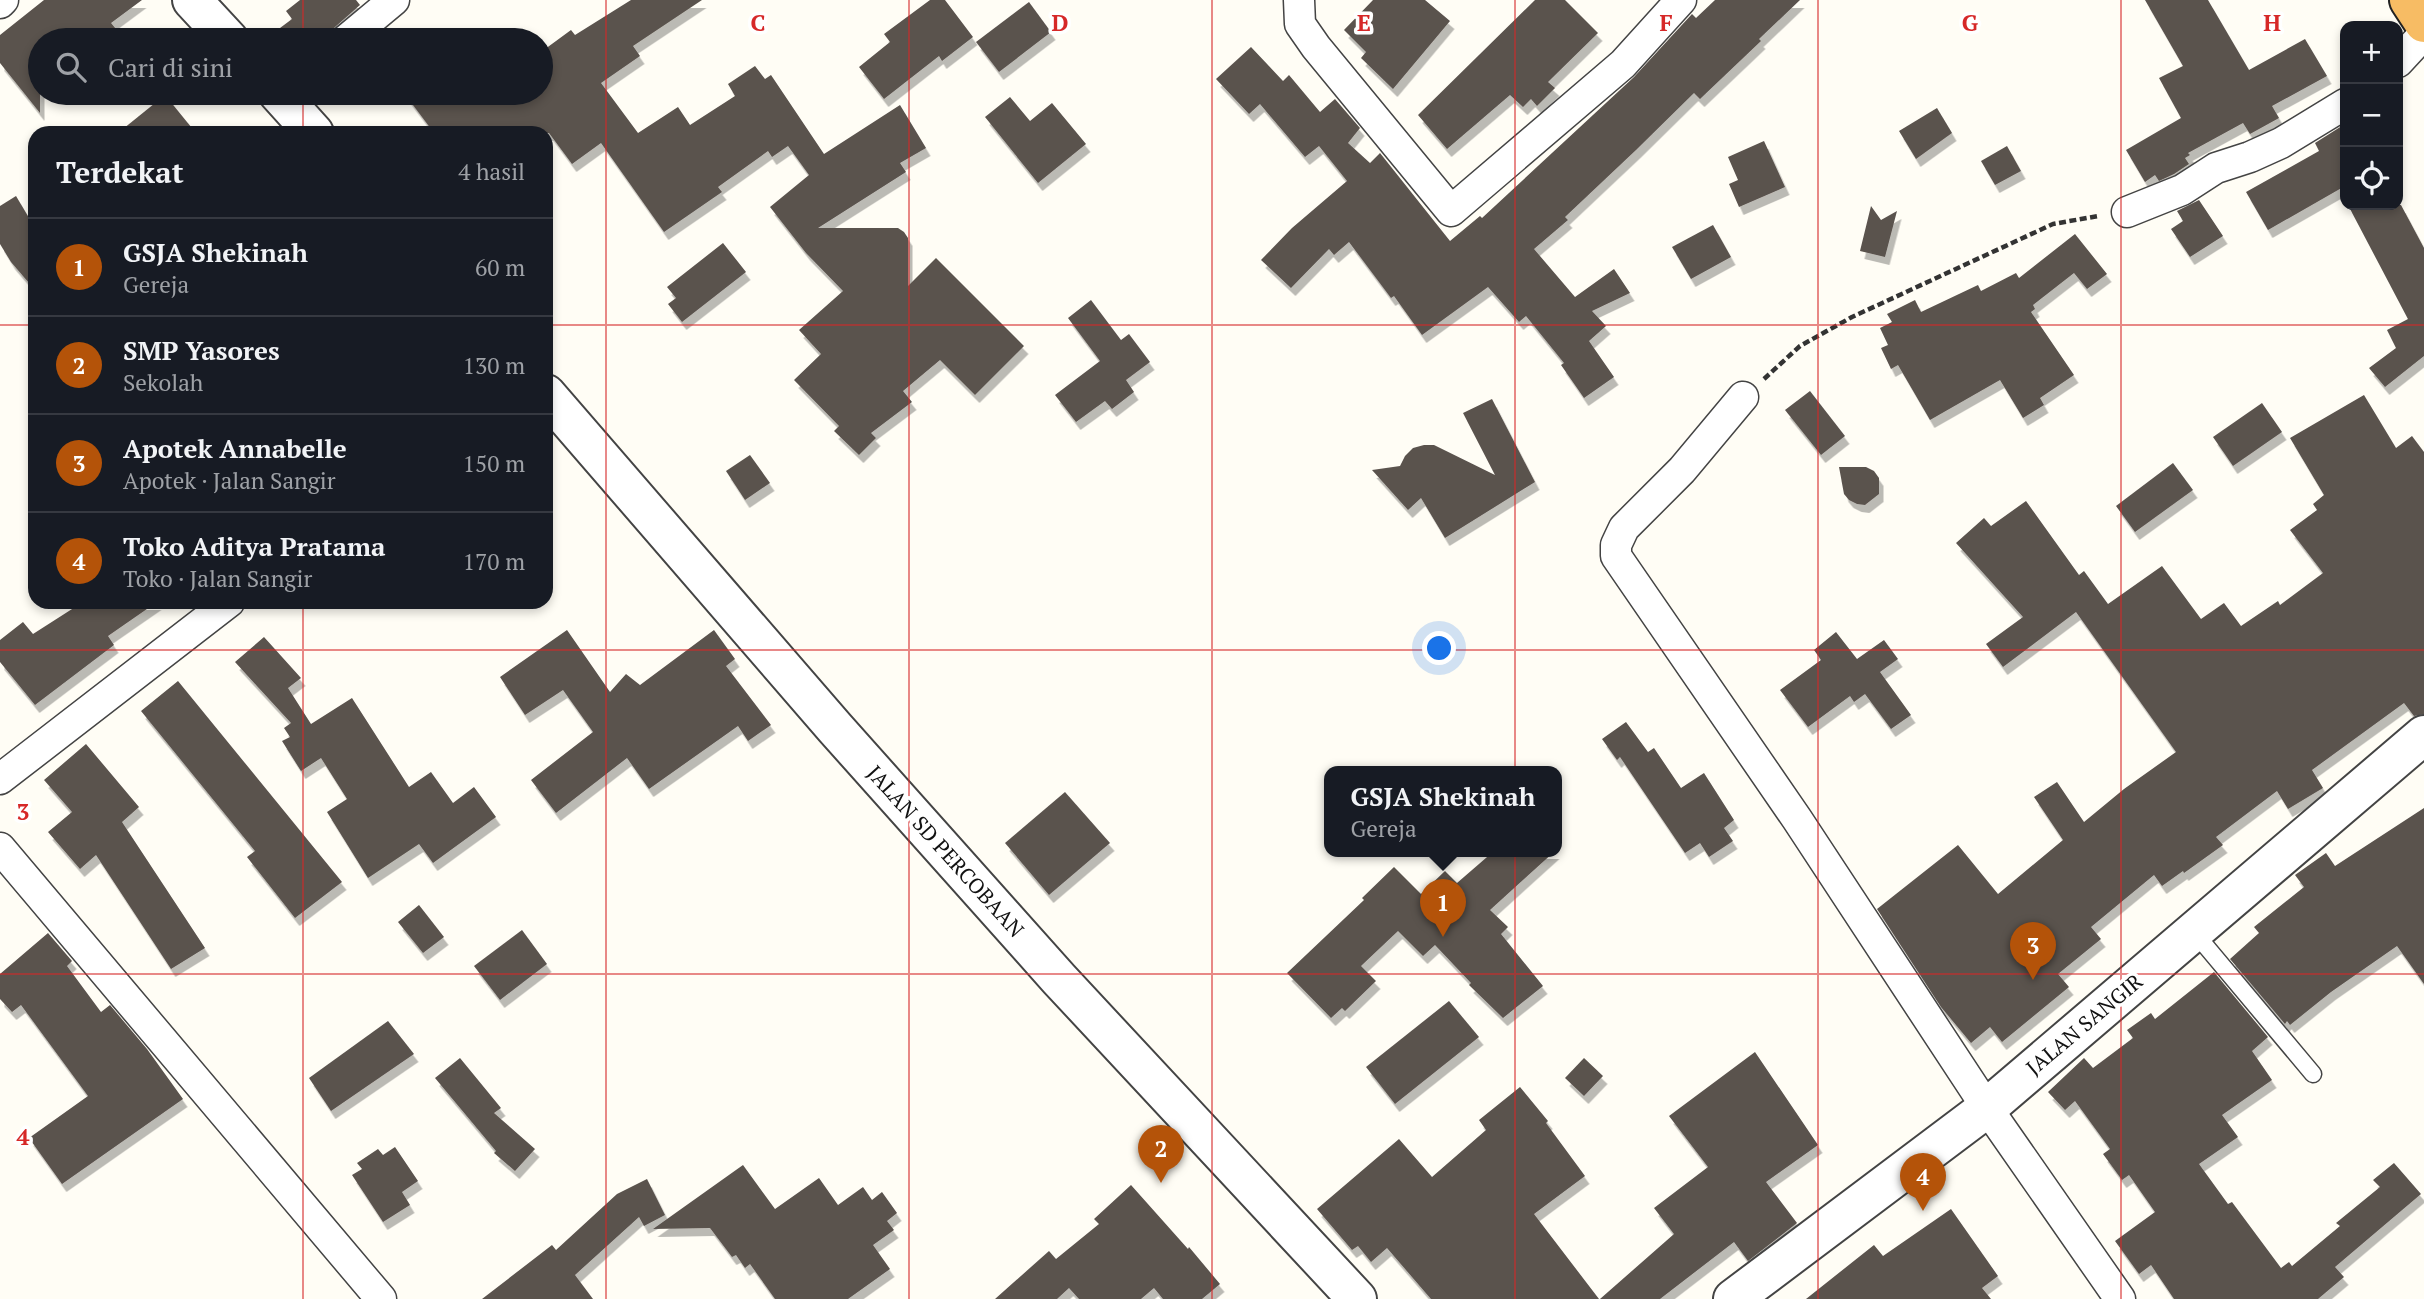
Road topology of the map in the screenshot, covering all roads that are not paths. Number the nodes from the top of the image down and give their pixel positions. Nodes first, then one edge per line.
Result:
1 (192, 0) edge
2 (394, 0) edge
3 (1299, 0) edge
4 (1681, 0) edge
5 (2409, 0) edge
6 (2424, 23) edge
7 (218, 28) edge
8 (360, 28) edge
9 (2424, 34) edge
10 (2403, 57) edge
11 (290, 105) edge
12 (2340, 107) edge
13 (308, 126) edge
14 (2127, 212) road end
15 (1744, 397) road end
16 (553, 402) edge
17 (220, 609) edge
18 (2424, 735) edge
19 (0, 779) edge
20 (0, 848) edge
21 (2194, 932) junction
22 (2313, 1074) dead end
23 (1987, 1108) junction
24 (381, 1299) edge
25 (1357, 1299) edge
26 (1733, 1299) edge
27 (2120, 1299) edge

1 - 7 street
2 - 8 street
3 - 4 street
5 - 6 highway
9 - 10 street
11 - 13 street
12 - 14 street
15 - 23 street
16 - 25 street, JALAN SD PERCOBAAN
17 - 19 street
18 - 21 street, JALAN SANGIR
20 - 24 street
21 - 22 lane
21 - 23 street, JALAN SANGIR
23 - 26 street, JALAN SANGIR
23 - 27 street

